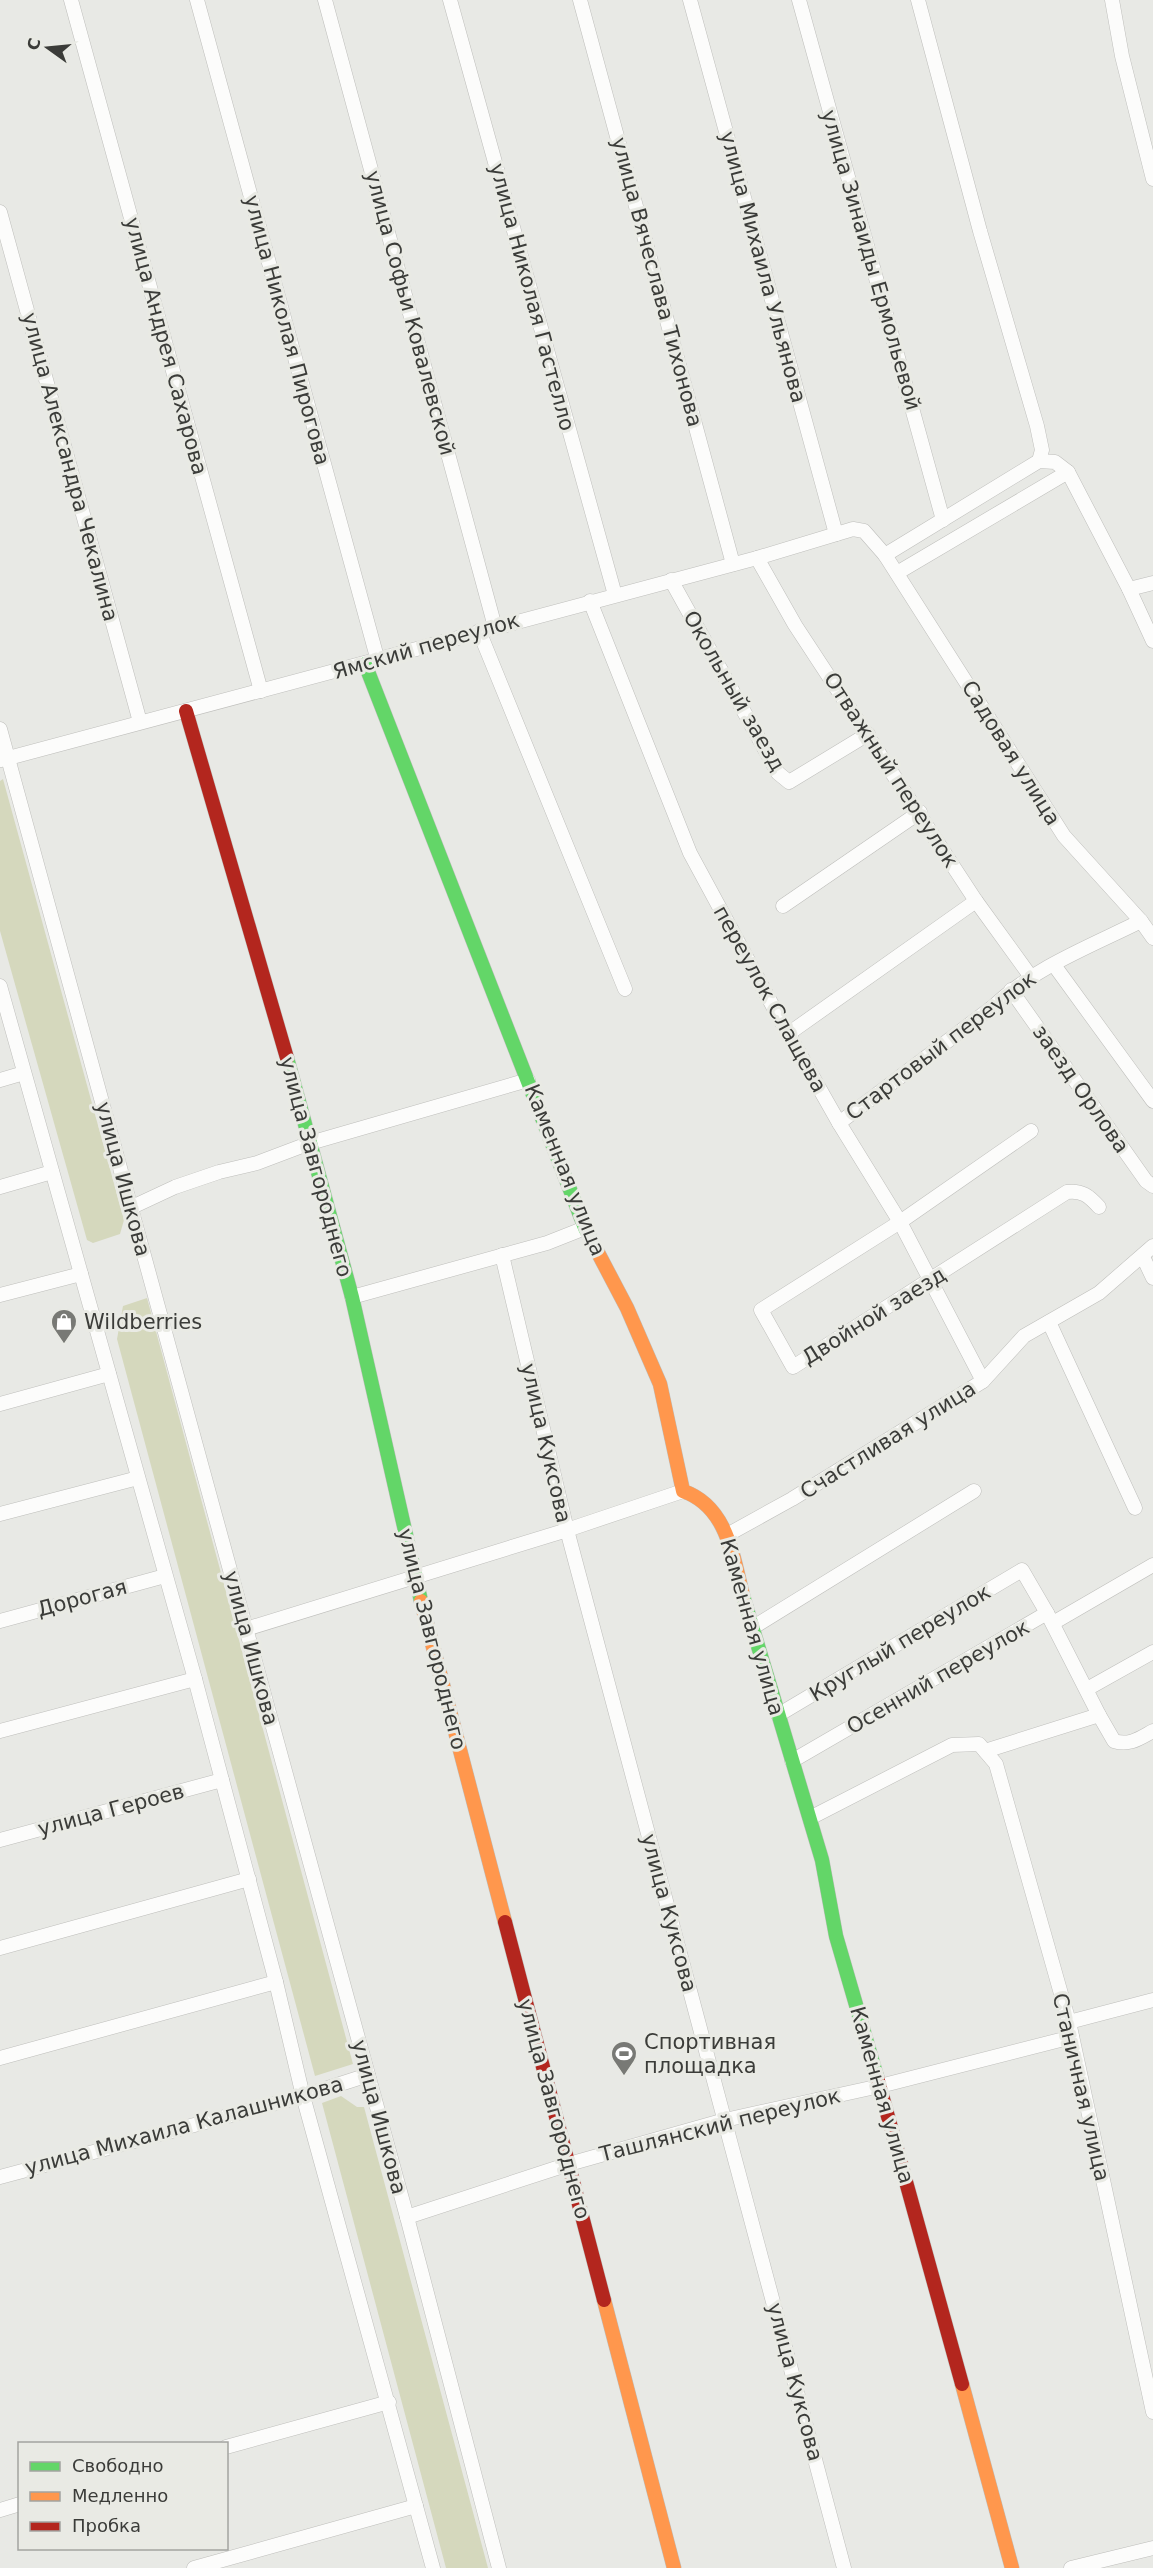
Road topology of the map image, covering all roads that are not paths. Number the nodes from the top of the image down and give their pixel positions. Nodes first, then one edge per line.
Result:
1 (71, 0) edge
2 (197, 0) edge
3 (325, 0) edge
4 (450, 0) edge
5 (580, 0) edge
6 (690, 0) edge
7 (799, 0) edge
8 (918, 0) edge
9 (1112, 0) edge
10 (1153, 179) edge
11 (0, 212) edge
12 (1039, 461) junction
13 (1068, 472) junction
14 (943, 520) junction
15 (840, 532) junction
16 (885, 555) junction
17 (757, 558) junction
18 (733, 564) junction
19 (897, 573) junction
20 (671, 580) junction
21 (1153, 583) edge
22 (1129, 589) junction
23 (615, 595) junction
24 (590, 601) junction
25 (495, 627) junction
26 (479, 631) junction
27 (1153, 641) edge
28 (371, 662) junction
29 (261, 691) junction
30 (186, 711) junction
31 (140, 722) junction
32 (0, 729) edge
33 (868, 734) junction
34 (4, 759) edge
35 (920, 813) junction
36 (976, 901) junction
37 (783, 906) dead end
38 (1141, 921) junction
39 (1153, 938) edge
40 (1054, 965) junction
41 (1031, 977) junction
42 (0, 986) edge
43 (625, 989) dead end
44 (1011, 990) junction
45 (788, 1034) junction
46 (24, 1073) junction
47 (0, 1080) edge
48 (528, 1080) junction
49 (1153, 1101) edge
50 (839, 1123) junction
51 (1031, 1131) dead end
52 (310, 1143) junction
53 (52, 1172) junction
54 (1153, 1186) edge
55 (0, 1187) edge
56 (130, 1208) junction
57 (1099, 1208) dead end
58 (900, 1222) junction
59 (585, 1228) junction
60 (1153, 1246) edge
61 (501, 1255) junction
62 (1143, 1257) junction
63 (81, 1274) junction
64 (1153, 1278) edge
65 (932, 1280) junction
66 (0, 1295) edge
67 (352, 1297) junction
68 (1049, 1322) junction
69 (109, 1374) junction
70 (983, 1381) junction
71 (0, 1404) edge
72 (138, 1478) junction
73 (682, 1491) junction
74 (974, 1491) dead end
75 (1135, 1509) dead end
76 (0, 1514) edge
77 (567, 1530) junction
78 (727, 1535) junction
79 (1153, 1564) edge
80 (165, 1576) junction
81 (415, 1577) junction
82 (1050, 1618) junction
83 (0, 1621) edge
84 (752, 1628) junction
85 (246, 1629) junction
86 (1153, 1652) edge
87 (195, 1678) junction
88 (1087, 1689) junction
89 (778, 1715) junction
90 (1099, 1715) junction
91 (0, 1731) edge
92 (1153, 1731) edge
93 (985, 1751) junction
94 (792, 1761) junction
95 (222, 1780) junction
96 (810, 1818) junction
97 (0, 1840) edge
98 (249, 1879) junction
99 (0, 1948) edge
100 (276, 1982) junction
101 (1153, 2000) edge
102 (1069, 2022) junction
103 (1072, 2037) junction
104 (0, 2058) edge
105 (368, 2075) junction
106 (880, 2086) junction
107 (303, 2096) junction
108 (725, 2120) junction
109 (569, 2164) junction
110 (0, 2177) edge
111 (407, 2217) junction
112 (389, 2402) junction
113 (1153, 2412) edge
114 (228, 2446) edge
115 (18, 2505) edge
116 (416, 2506) junction
117 (0, 2510) edge
118 (1153, 2548) edge
119 (194, 2568) edge
120 (433, 2568) edge
121 (499, 2568) edge
122 (674, 2568) edge
123 (844, 2568) edge
124 (1012, 2568) edge
125 (1071, 2568) edge

1 - 29 street, улица Андрея Сахарова
2 - 28 street, улица Николая Пирогова
3 - 25 street, улица Софьи Ковалевской
4 - 23 street, улица Николая Гастелло
5 - 18 street, улица Вячеслава Тихонова
6 - 15 street, улица Михаила Ульянова
7 - 14 street, улица Зинаиды Ермольевой
8 - 12 street
9 - 10 street
11 - 31 street, улица Александра Чекалина
12 - 13 street
12 - 14 street
13 - 19 street
13 - 22 street
14 - 16 street
15 - 16 street, Садовая улица
15 - 17 street, Ямский переулок
16 - 19 street, Садовая улица
17 - 18 street, Ямский переулок
17 - 33 street, Отважный переулок
18 - 20 street, Ямский переулок
19 - 38 street, Садовая улица
20 - 23 street, Ямский переулок
20 - 33 street, Окольный заезд
21 - 22 street
22 - 27 street
23 - 24 street, Ямский переулок
24 - 25 street, Ямский переулок
24 - 45 street, переулок Слащева
25 - 26 street, Ямский переулок
26 - 28 street, Ямский переулок
26 - 43 street
28 - 29 street, Ямский переулок
28 - 48 street, Каменная улица
29 - 30 street, Ямский переулок
30 - 31 street, Ямский переулок
30 - 52 street, улица Завгороднего
31 - 34 street, Ямский переулок
32 - 34 street, улица Ишкова
33 - 35 street, Отважный переулок
34 - 56 street, улица Ишкова
35 - 36 street, Отважный переулок
35 - 37 street
36 - 41 street, Отважный переулок
36 - 45 street
38 - 39 street, Садовая улица
38 - 40 street, Стартовый переулок
40 - 41 street, Стартовый переулок
40 - 49 street
41 - 44 street, Стартовый переулок
42 - 46 street
44 - 50 street, Стартовый переулок
44 - 54 street, заезд Орлова
45 - 50 street, переулок Слащева
46 - 47 street
46 - 53 street
48 - 52 street
48 - 59 street, Каменная улица
50 - 58 street, переулок Слащева
51 - 58 street, Двойной заезд
52 - 56 street
52 - 67 street, улица Завгороднего
53 - 55 street
53 - 63 street
56 - 85 street, улица Ишкова
57 - 65 street, Двойной заезд
58 - 65 street, переулок Слащева
58 - 65 street, Двойной заезд
59 - 61 street
59 - 73 street, Каменная улица
60 - 62 street, Счастливая улица
61 - 67 street
61 - 77 street, улица Куксова
62 - 64 street
62 - 68 street, Счастливая улица
63 - 66 street
63 - 69 street
65 - 70 street, переулок Слащева
67 - 81 street, улица Завгороднего
68 - 70 street, Счастливая улица
68 - 75 street
69 - 71 street
69 - 72 street
70 - 78 street, Счастливая улица
72 - 76 street
72 - 80 street
73 - 77 street
73 - 78 street, Каменная улица
74 - 84 street
77 - 81 street
77 - 108 street, улица Куксова
78 - 84 street, Каменная улица
79 - 82 street
80 - 83 street, Дорогая
80 - 87 street
81 - 85 street
81 - 109 street, улица Завгороднего
82 - 88 street, Осенний переулок
82 - 89 street, Круглый переулок
82 - 94 street, Осенний переулок
84 - 89 street, Каменная улица
85 - 105 street, улица Ишкова
86 - 88 street
87 - 91 street
87 - 95 street
88 - 90 street, Осенний переулок
89 - 94 street, Каменная улица
90 - 92 street, Осенний переулок
90 - 93 street
93 - 96 street
93 - 102 street, Станичная улица
94 - 96 street, Каменная улица
95 - 97 street, улица Героев
95 - 98 street
96 - 106 street, Каменная улица
98 - 99 street
98 - 100 street
100 - 104 street
100 - 107 street
101 - 102 street
102 - 103 street, Станичная улица
103 - 106 street, Ташлянский переулок
103 - 113 street, Станичная улица
105 - 107 street, улица Михаила Калашникова
105 - 111 street, улица Ишкова
106 - 108 street, Ташлянский переулок
106 - 124 street, Каменная улица
107 - 110 street, улица Михаила Калашникова
107 - 112 street
108 - 109 street, Ташлянский переулок
108 - 123 street, улица Куксова
109 - 111 street, Ташлянский переулок
109 - 122 street, улица Завгороднего
111 - 121 street, улица Ишкова
112 - 114 street
112 - 116 street
115 - 117 street
116 - 119 street
116 - 120 street
118 - 125 street

